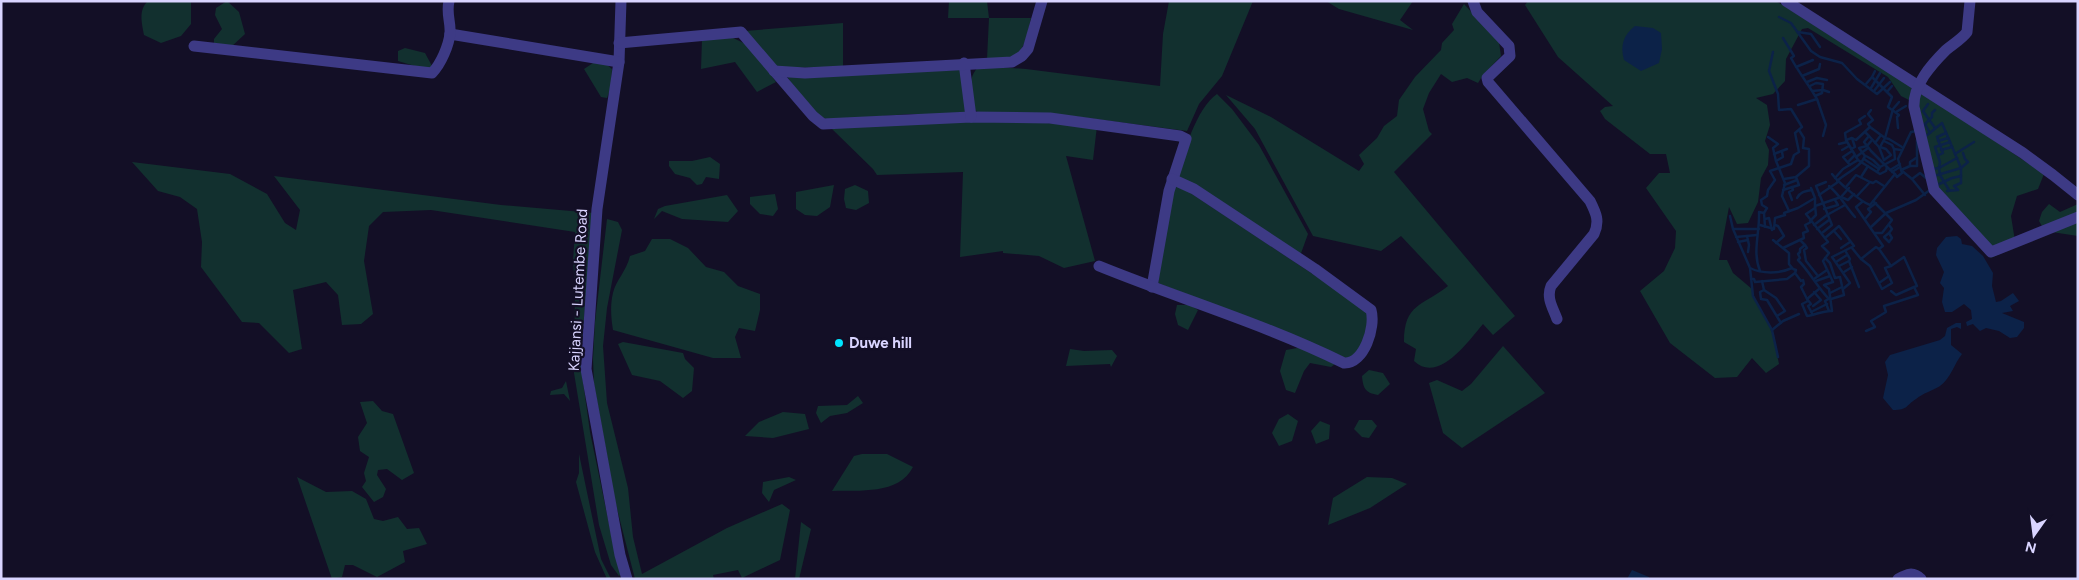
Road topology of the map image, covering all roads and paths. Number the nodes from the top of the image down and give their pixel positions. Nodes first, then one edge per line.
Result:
1 (449, 1) edge
2 (621, 1) edge
3 (1042, 1) edge
4 (1473, 1) edge
5 (1786, 1) edge
6 (1970, 1) edge
7 (450, 34) junction
8 (619, 44) junction
9 (194, 46) dead end
10 (619, 62) junction
11 (964, 63) junction
12 (774, 71) junction
13 (1918, 85) junction
14 (971, 117) junction
15 (1172, 179) junction
16 (2078, 195) edge
17 (2078, 217) edge
18 (1099, 266) dead end
19 (1152, 287) junction
20 (1557, 319) dead end
21 (627, 579) edge
22 (1898, 579) edge
23 (1921, 579) edge

1 - 7 street
2 - 8 street, Kajjansi - Lutembe Road
3 - 11 street
4 - 20 street
5 - 13 street
6 - 13 street
7 - 9 street
7 - 10 street
8 - 10 street, Kajjansi - Lutembe Road
8 - 12 street
10 - 21 street, Kajjansi - Lutembe Road
11 - 12 street
11 - 14 street
12 - 14 street
13 - 16 street
13 - 17 street
14 - 15 street
15 - 19 street
15 - 19 street
18 - 19 street
22 - 23 street

